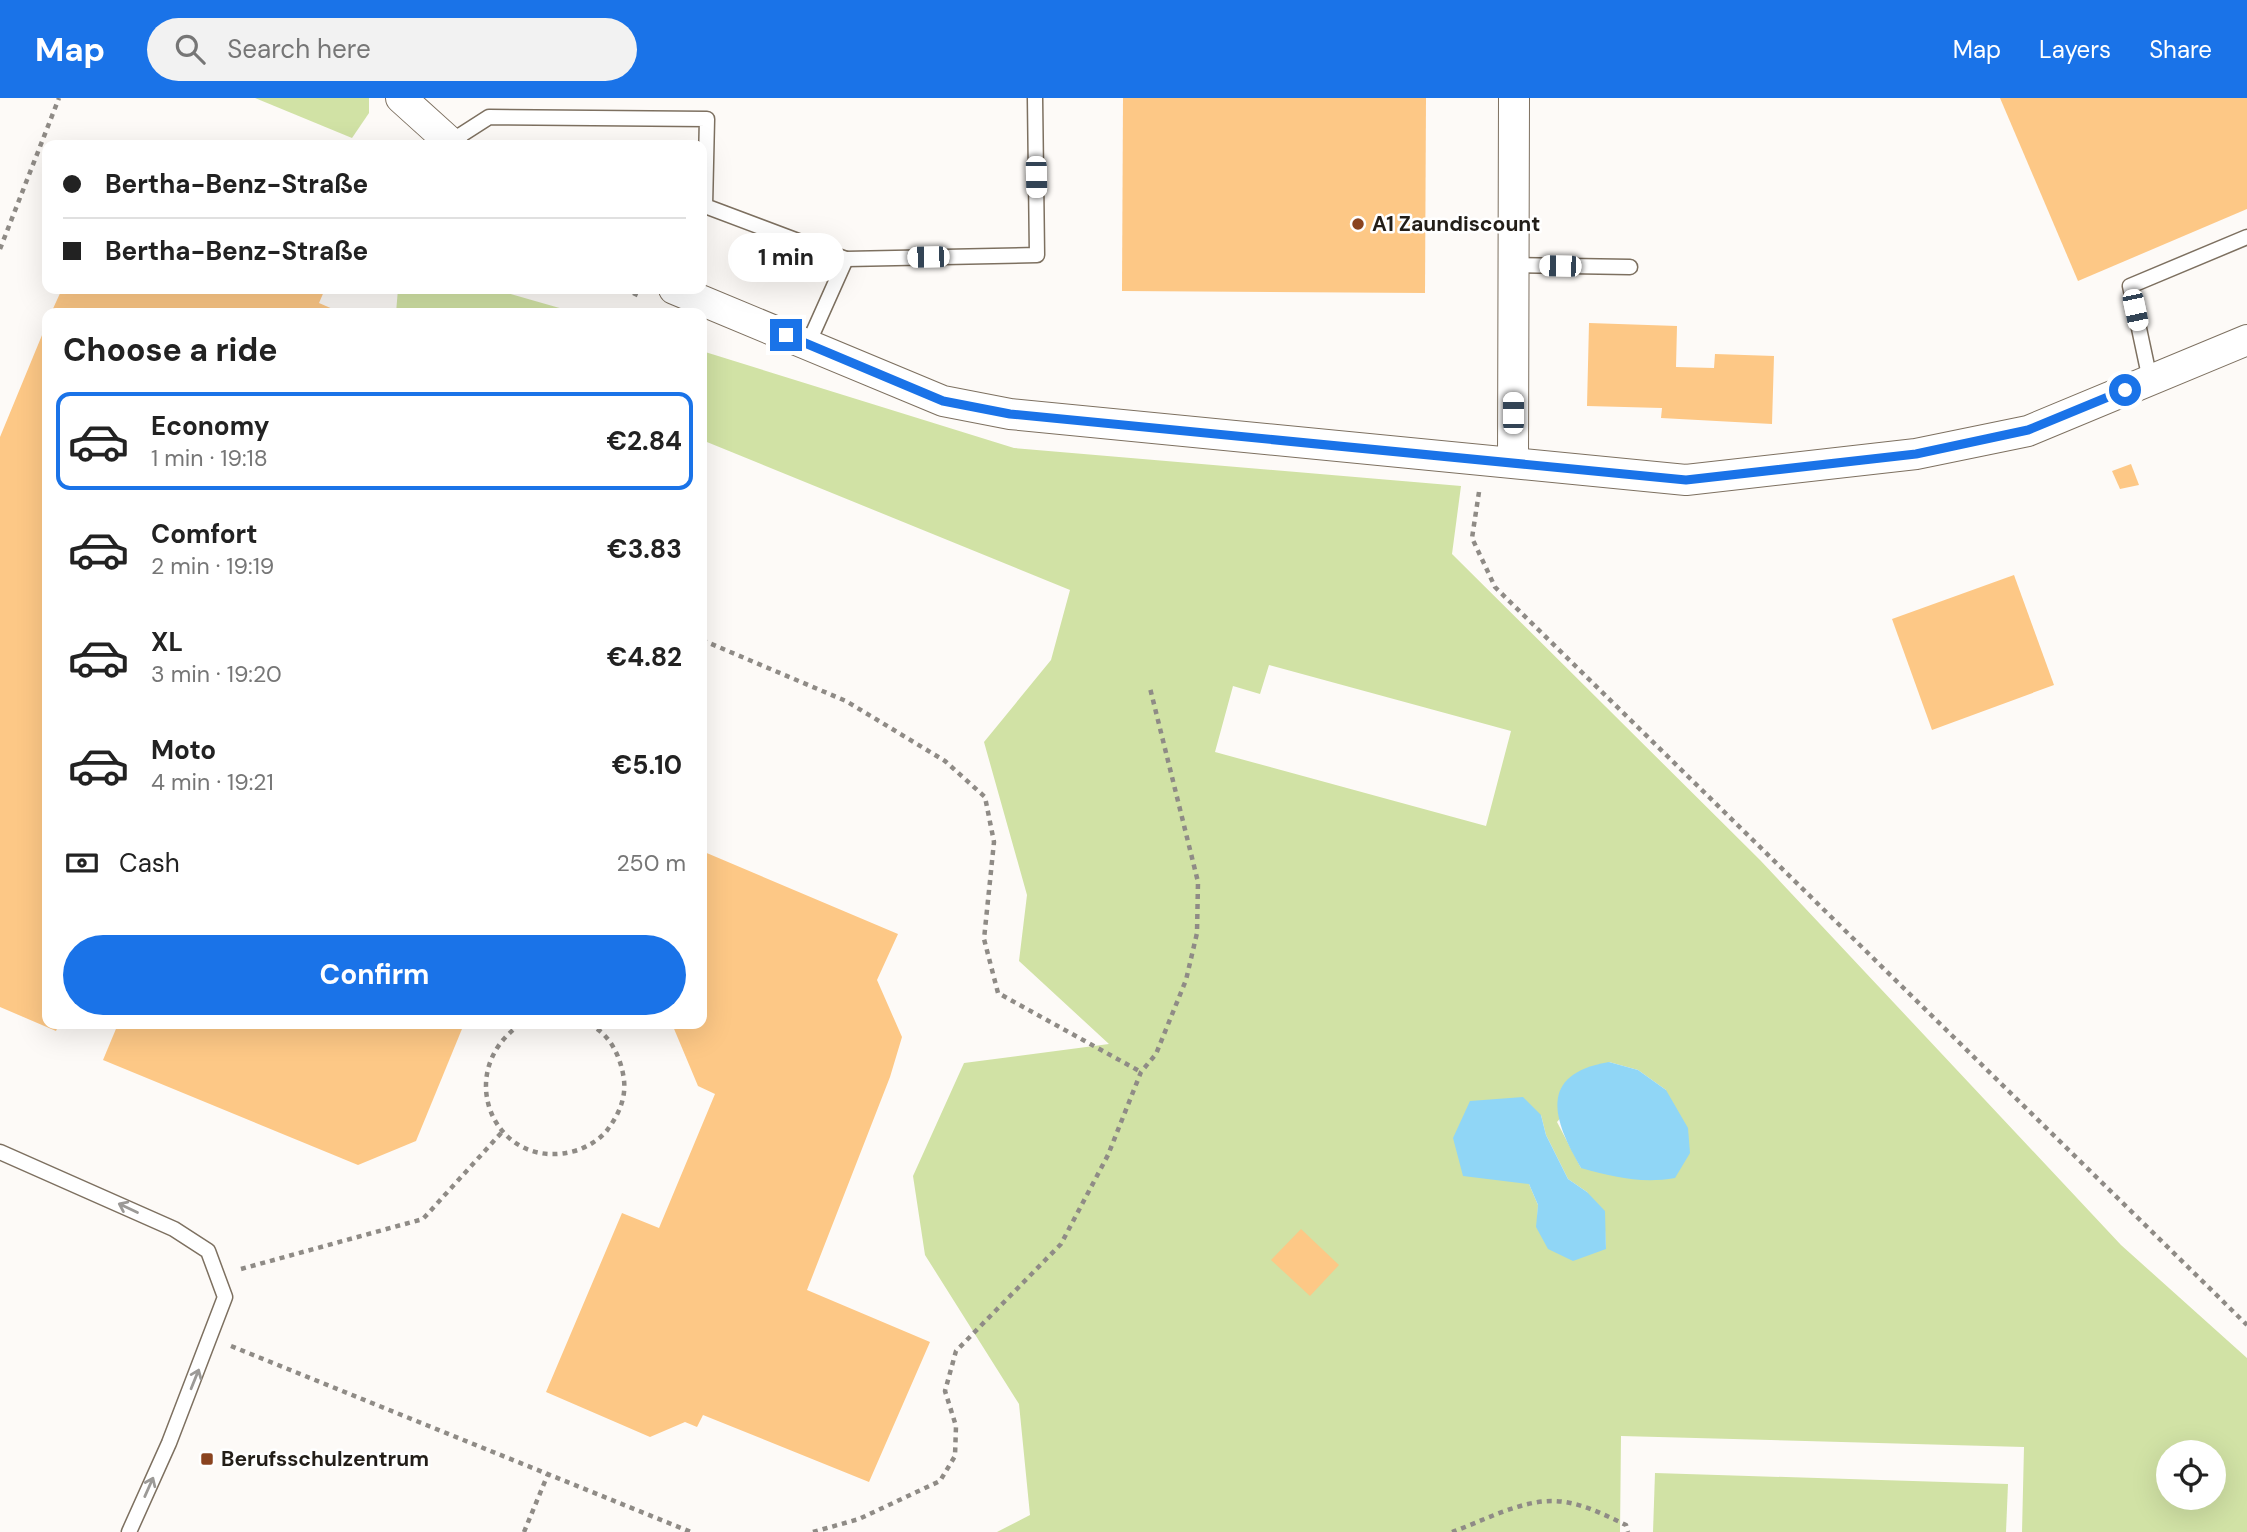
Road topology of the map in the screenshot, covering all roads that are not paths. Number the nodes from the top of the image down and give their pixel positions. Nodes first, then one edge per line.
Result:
1 (401, 98) edge
2 (1035, 98) edge
3 (1514, 98) edge
4 (447, 140) edge
5 (457, 140) edge
6 (707, 140) edge
7 (707, 207) edge
8 (2247, 237) edge
9 (846, 259) junction
10 (1514, 265) junction
11 (1630, 267) dead end
12 (686, 294) edge
13 (2247, 340) edge
14 (808, 344) junction
15 (2150, 380) junction
16 (1513, 462) junction
17 (0, 1152) edge
18 (129, 1532) edge

1 - 4 street
2 - 9 lane
3 - 10 street
5 - 6 lane
7 - 9 lane
8 - 15 lane
9 - 14 lane
10 - 11 lane
10 - 16 street
12 - 14 street
13 - 15 street
14 - 16 street
15 - 16 street
18 -> 17 lane

